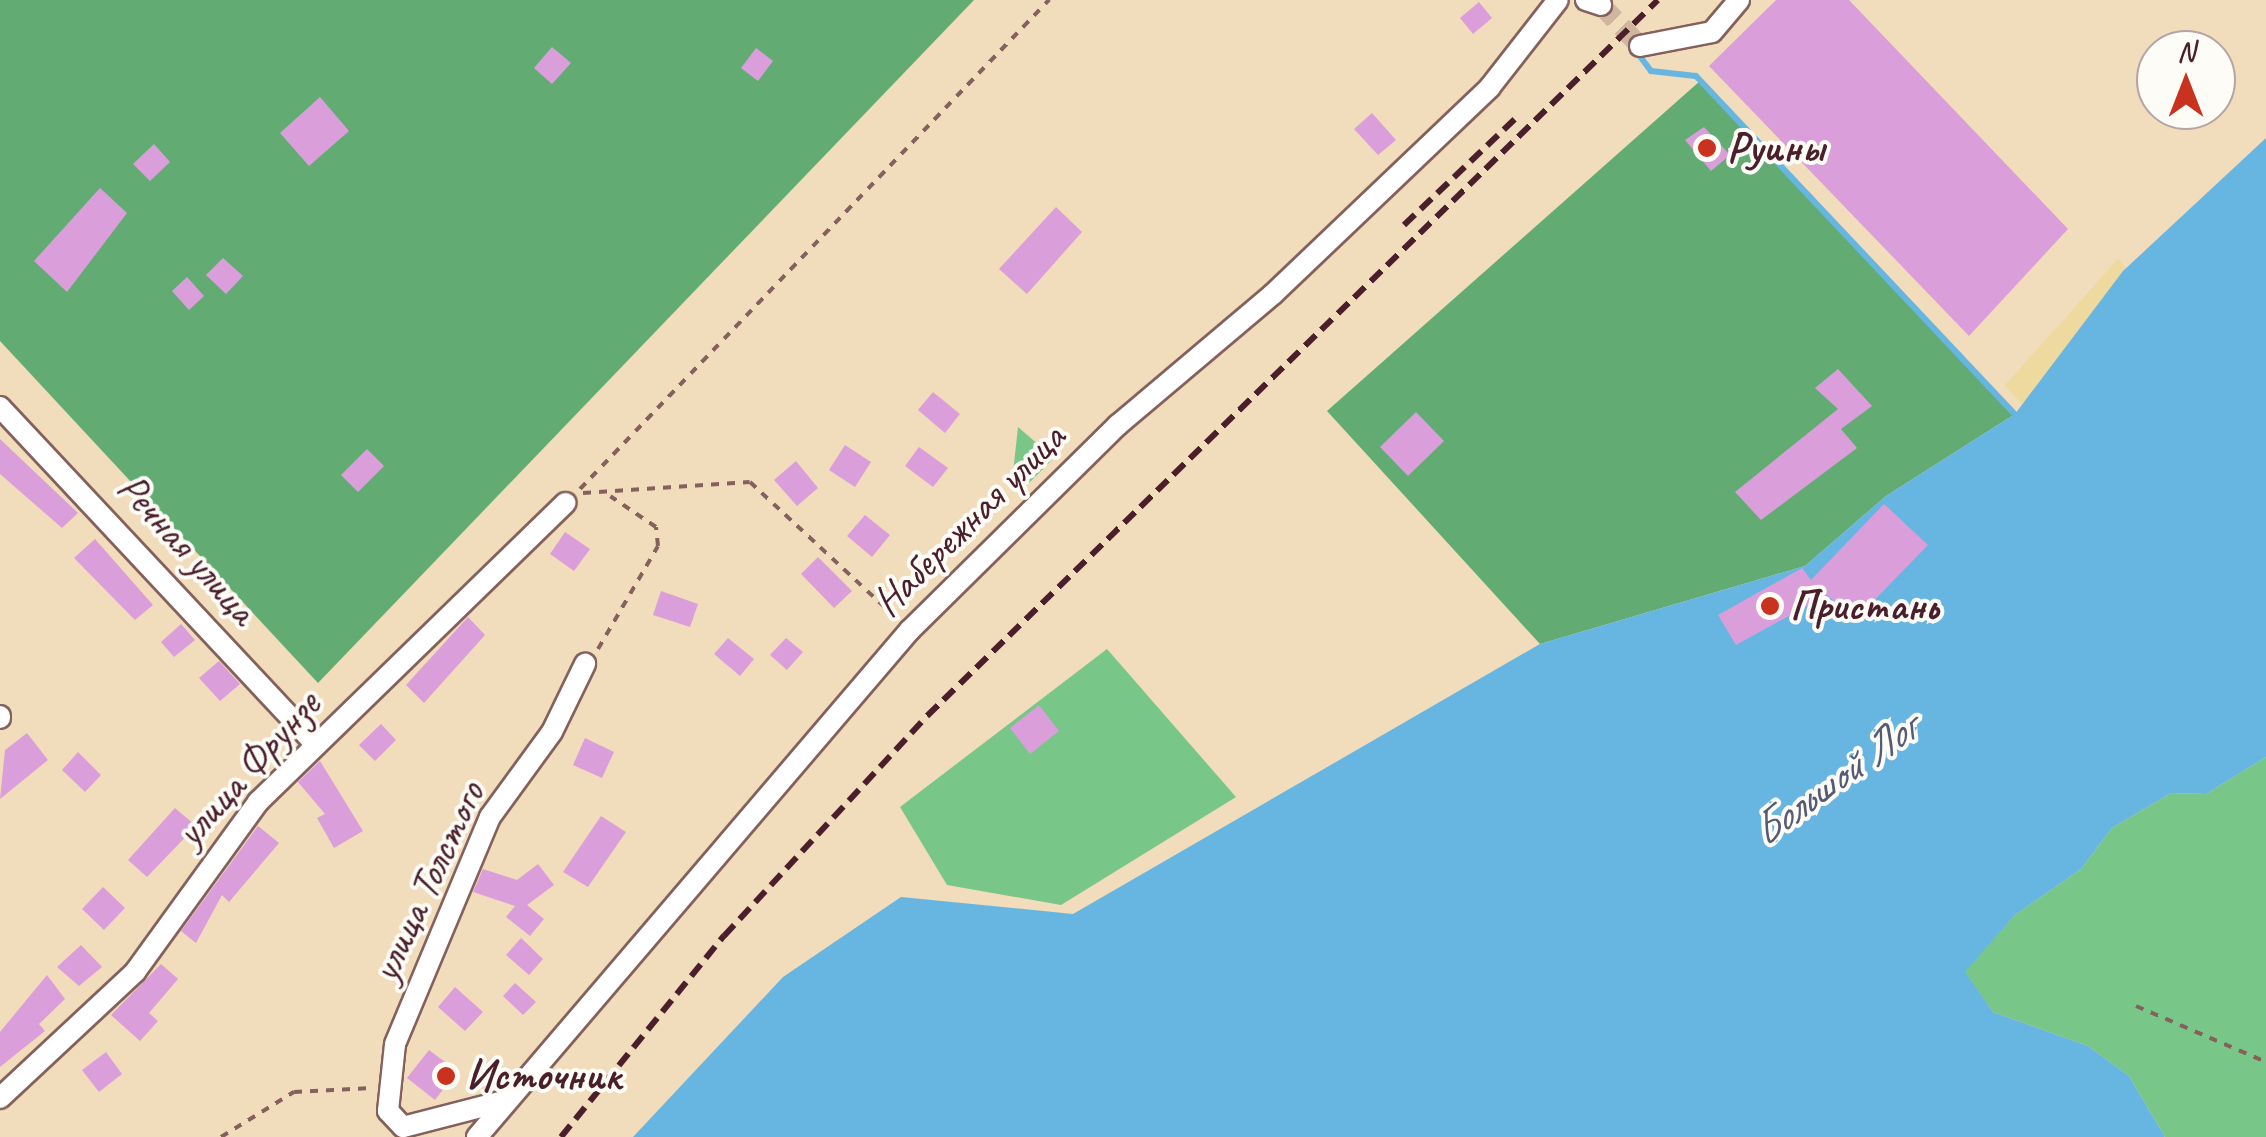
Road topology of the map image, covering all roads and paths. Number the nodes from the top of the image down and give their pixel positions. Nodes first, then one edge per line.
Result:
1 (1050, 0) edge
2 (1558, 0) edge
3 (1738, 0) edge
4 (1640, 46) dead end
5 (0, 407) edge
6 (607, 495) junction
7 (566, 503) junction
8 (910, 630) junction
9 (586, 664) joint
10 (316, 745) junction
11 (2136, 1006) dead end
12 (2266, 1062) edge
13 (386, 1087) junction
14 (0, 1098) edge
15 (500, 1102) junction
16 (221, 1137) edge
17 (477, 1137) edge

1 - 7 path
2 - 8 street, Набережная улица
3 - 4 street
5 - 10 street, Речная улица
6 - 7 path
6 - 8 path
6 - 9 path
7 - 10 street, улица Фрунзе
8 - 15 street, Набережная улица
9 - 13 street, улица Толстого
10 - 14 street, улица Фрунзе
11 - 12 path
13 - 15 street
13 - 16 path
15 - 17 street, Набережная улица

